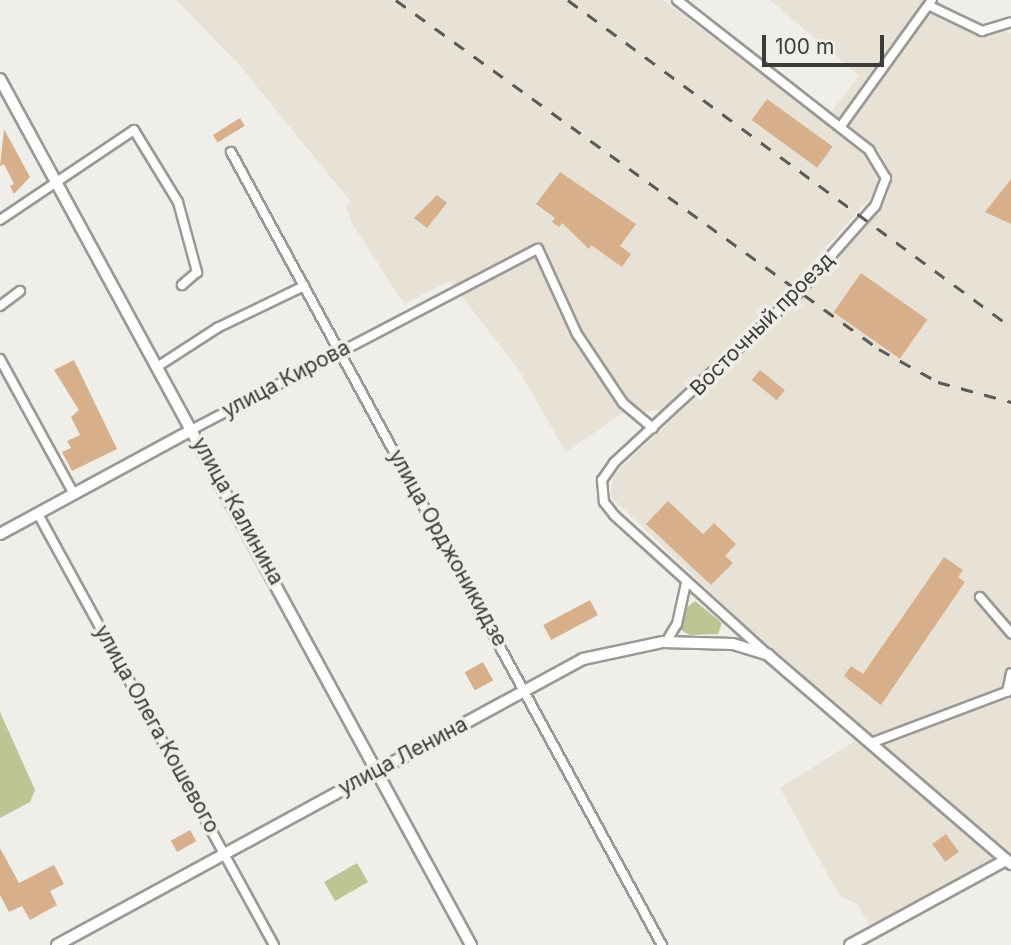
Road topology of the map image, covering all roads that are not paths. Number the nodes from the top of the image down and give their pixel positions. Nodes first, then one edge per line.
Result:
1 (677, 0) edge
2 (931, 3) edge
3 (1011, 22) edge
4 (0, 79) edge
5 (841, 126) junction
6 (231, 152) dead end
7 (57, 184) junction
8 (0, 220) edge
9 (182, 285) dead end
10 (304, 286) junction
11 (20, 291) dead end
12 (0, 306) edge
13 (338, 350) junction
14 (0, 359) edge
15 (157, 367) junction
16 (653, 428) junction
17 (192, 429) junction
18 (74, 494) junction
19 (38, 514) junction
20 (0, 534) edge
21 (686, 583) junction
22 (980, 597) dead end
23 (1011, 633) edge
24 (666, 642) junction
25 (768, 655) junction
26 (1011, 673) edge
27 (526, 690) junction
28 (1009, 691) edge
29 (871, 743) junction
30 (378, 769) junction
31 (225, 853) junction
32 (1009, 862) edge
33 (57, 945) edge
34 (274, 945) edge
35 (471, 945) edge
36 (662, 945) edge
37 (850, 945) edge

1 - 5 street, Восточный проезд
2 - 3 street
2 - 5 street
4 - 7 street, улица Калинина
5 - 16 street, Восточный проезд
6 - 10 street, улица Орджоникидзе
7 - 8 street
7 - 9 street
7 - 15 street, улица Калинина
10 - 13 street, улица Орджоникидзе
10 - 15 street
11 - 12 street
13 - 16 street, улица Кирова
13 - 17 street, улица Кирова
13 - 27 street, улица Орджоникидзе
14 - 18 street
15 - 17 street, улица Калинина
16 - 21 street, Восточный проезд
17 - 18 street, улица Кирова
17 - 30 street, улица Калинина
18 - 19 street, улица Кирова
19 - 20 street, улица Кирова
19 - 31 street, улица Олега Кошевого
21 - 24 street
21 - 25 street, Восточный проезд
22 - 23 street
24 - 25 main road, улица Ленина
24 - 27 main road, улица Ленина
25 - 29 main road
26 - 28 street
27 - 30 main road, улица Ленина
27 - 36 street, улица Орджоникидзе
28 - 29 street
29 - 32 main road
30 - 31 main road, улица Ленина
30 - 35 street, улица Калинина
31 - 33 main road, улица Ленина
31 - 34 street, улица Олега Кошевого
32 - 37 street

